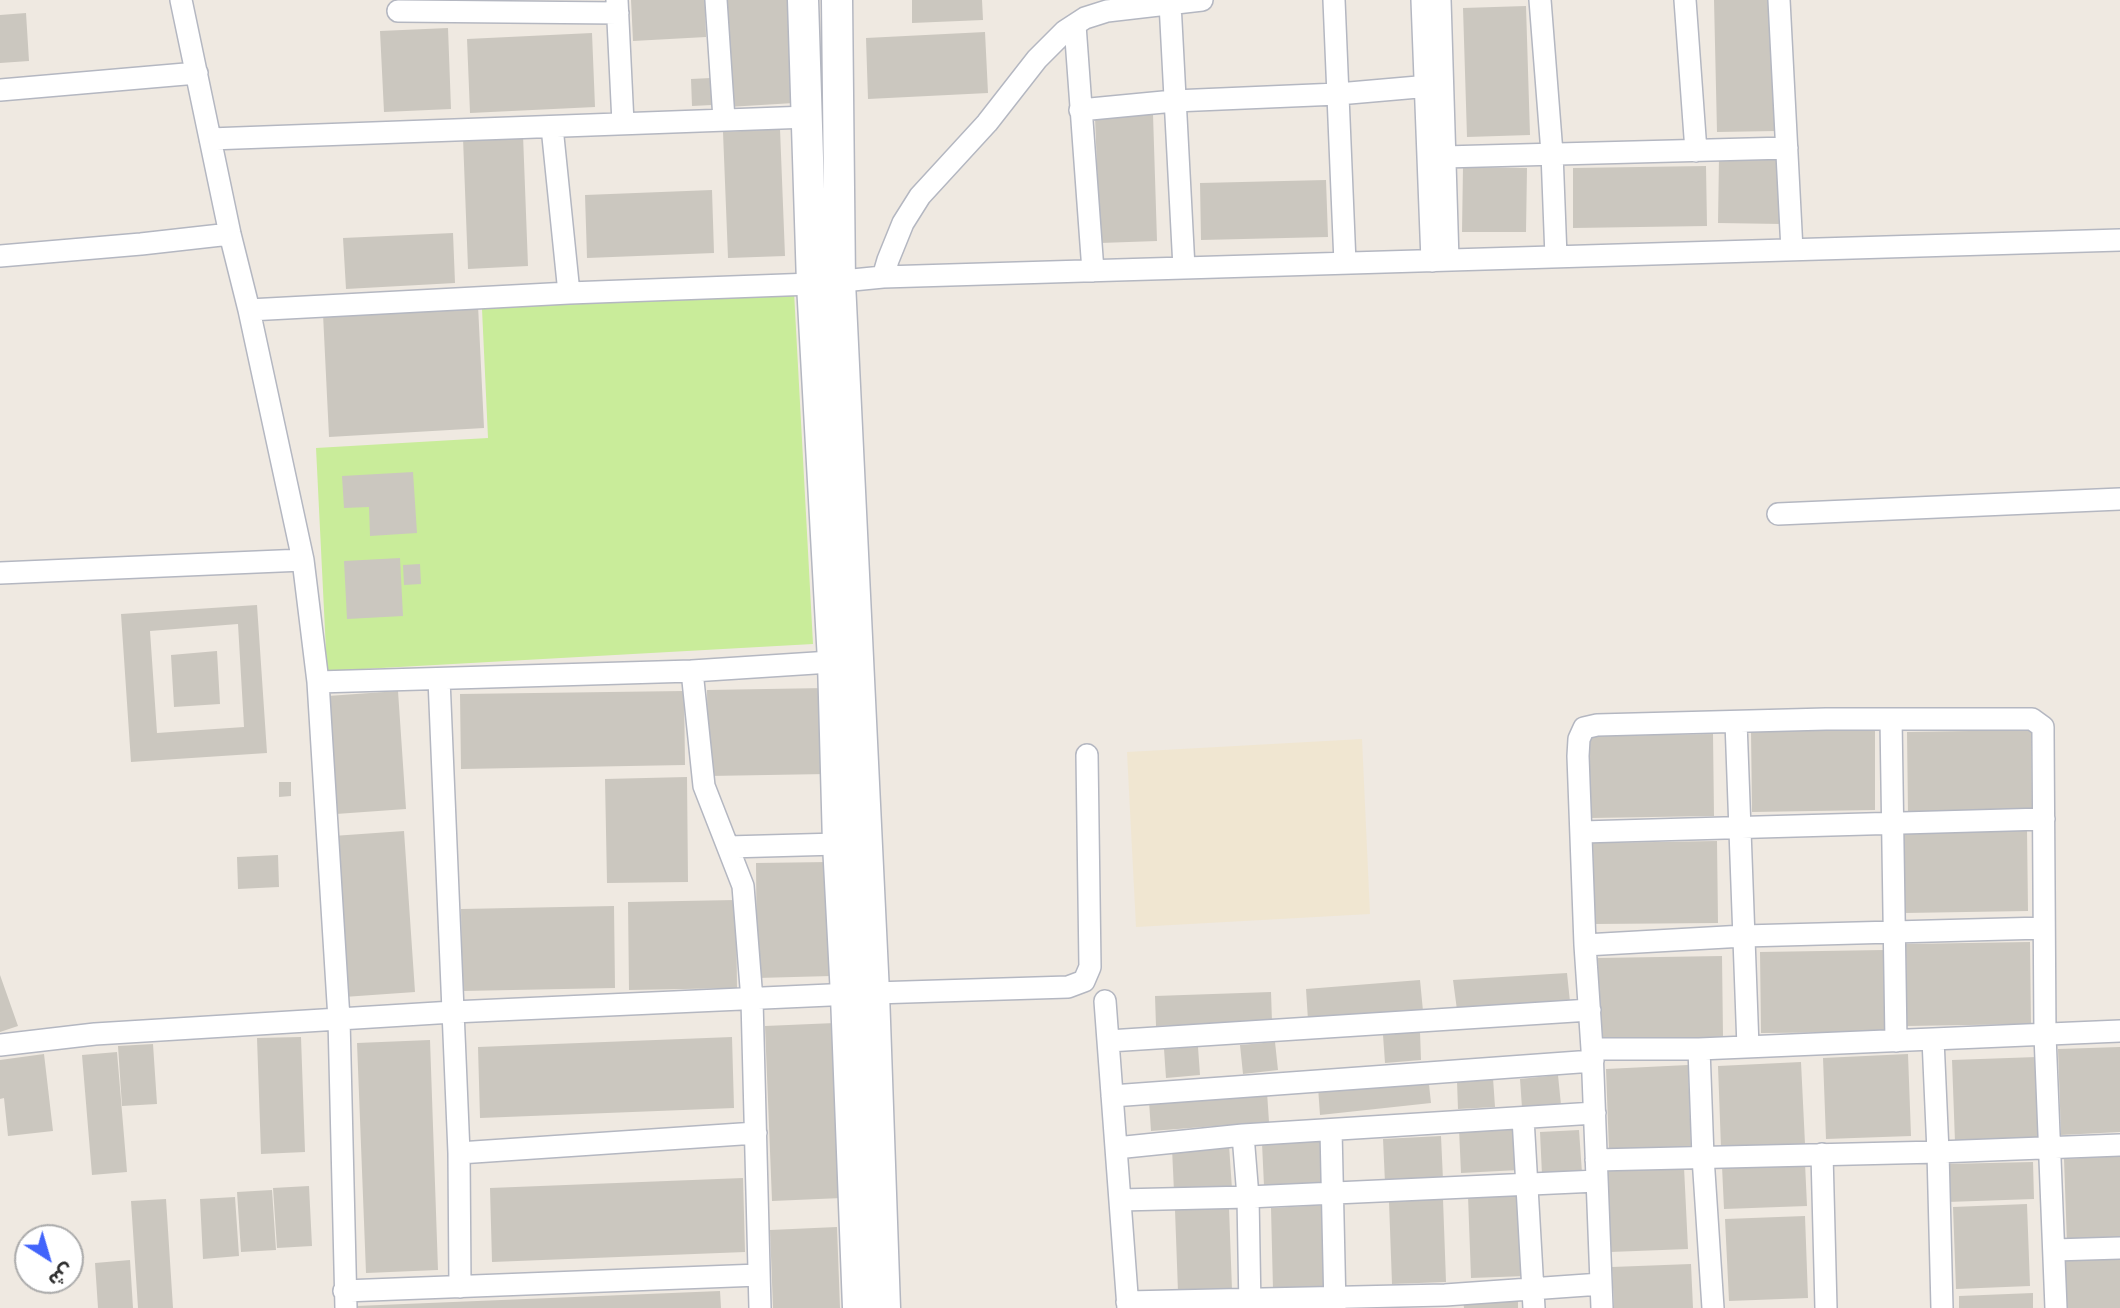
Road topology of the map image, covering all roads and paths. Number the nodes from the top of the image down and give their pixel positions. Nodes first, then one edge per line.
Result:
1 (181, 0) edge
2 (716, 0) edge
3 (803, 0) edge
4 (837, 0) edge
5 (1202, 0) edge
6 (1334, 0) edge
7 (1422, 0) edge
8 (1440, 0) edge
9 (1541, 0) edge
10 (1685, 0) edge
11 (1779, 0) edge
12 (1170, 3) junction
13 (617, 7) edge
14 (398, 11) dead end
15 (1075, 25) junction
16 (197, 73) junction
17 (1433, 86) junction
18 (0, 90) edge
19 (1338, 94) junction
20 (1174, 101) junction
21 (1080, 110) junction
22 (808, 117) junction
23 (724, 119) junction
24 (623, 123) junction
25 (552, 127) junction
26 (209, 139) junction
27 (1787, 149) junction
28 (1696, 150) junction
29 (1552, 153) junction
30 (1444, 157) junction
31 (230, 234) junction
32 (2120, 240) edge
33 (1792, 250) junction
34 (0, 256) edge
35 (1556, 257) junction
36 (1440, 260) junction
37 (1345, 263) junction
38 (1184, 268) junction
39 (1093, 271) junction
40 (883, 277) junction
41 (826, 283) junction
42 (569, 293) junction
43 (249, 310) junction
44 (2120, 499) edge
45 (1778, 514) dead end
46 (303, 560) junction
47 (0, 573) edge
48 (846, 661) junction
49 (692, 671) junction
50 (439, 679) junction
51 (318, 682) junction
52 (1891, 719) junction
53 (1736, 722) junction
54 (1087, 755) dead end
55 (2044, 819) junction
56 (1892, 823) junction
57 (1738, 827) junction
58 (1581, 832) junction
59 (838, 844) junction
60 (728, 847) junction
61 (2044, 928) junction
62 (1894, 932) junction
63 (1744, 936) junction
64 (1585, 945) junction
65 (860, 995) junction
66 (752, 1000) junction
67 (1105, 1001) dead end
68 (1590, 1010) junction
69 (453, 1012) junction
70 (339, 1020) junction
71 (2120, 1031) edge
72 (2045, 1035) junction
73 (1933, 1040) junction
74 (1109, 1041) junction
75 (1896, 1041) junction
76 (0, 1045) edge
77 (1748, 1047) junction
78 (1699, 1049) junction
79 (1593, 1055) junction
80 (1112, 1096) junction
81 (1595, 1113) junction
82 (1523, 1118) junction
83 (1331, 1130) junction
84 (756, 1133) junction
85 (1243, 1135) junction
86 (2120, 1145) edge
87 (1116, 1148) junction
88 (2050, 1149) junction
89 (1938, 1152) junction
90 (459, 1153) junction
91 (1822, 1154) junction
92 (1703, 1157) junction
93 (1597, 1170) junction
94 (1529, 1184) junction
95 (1333, 1193) junction
96 (1248, 1197) junction
97 (1120, 1200) junction
98 (2120, 1248) edge
99 (2054, 1250) junction
100 (759, 1275) junction
101 (1601, 1284) junction
102 (460, 1287) junction
103 (1534, 1298) edge
104 (345, 1300) edge
105 (1250, 1303) edge
106 (1334, 1303) edge
107 (1128, 1305) edge
108 (760, 1308) edge
109 (858, 1308) edge
110 (885, 1308) edge
111 (1601, 1308) edge
112 (1713, 1308) edge
113 (1826, 1308) edge
114 (1942, 1308) edge
115 (2056, 1308) edge

1 - 16 street
2 - 23 street
3 - 22 street
4 - 41 street
5 - 12 street
6 - 19 street
7 - 17 street
8 - 17 street
9 - 29 street
10 - 28 street
11 - 27 street
12 - 15 street
12 - 20 street
13 - 14 street
13 - 24 street
15 - 21 street
15 - 40 street
16 - 18 street
16 - 26 street
17 - 19 street
17 - 30 street
17 - 36 street
19 - 20 street
19 - 37 street
20 - 21 street
20 - 38 street
21 - 39 street
22 - 23 street
22 - 41 street
23 - 24 street
24 - 25 street
25 - 26 street
25 - 42 street
26 - 31 street
27 - 28 street
27 - 33 street
28 - 29 street
29 - 30 street
29 - 35 street
30 - 36 street
31 - 34 street
31 - 43 street
32 - 33 street
33 - 35 street
35 - 36 street
36 - 37 street
37 - 38 street
38 - 39 street
39 - 40 street
40 - 41 street
41 - 42 street
41 - 48 street
42 - 43 street
43 - 46 street
44 - 45 street
46 - 47 street
46 - 51 street
48 - 49 street
48 - 59 street
48 - 65 street
49 - 50 street
49 - 60 street
50 - 51 street
50 - 69 street
51 - 70 street
52 - 53 street
52 - 55 street
52 - 56 street
53 - 57 street
53 - 58 street
54 - 65 street
55 - 56 street
55 - 61 street
56 - 57 street
56 - 62 street
57 - 58 street
57 - 63 street
58 - 64 street
59 - 60 street
59 - 65 street
60 - 66 street
61 - 62 street
61 - 72 street
62 - 63 street
62 - 75 street
63 - 64 street
63 - 77 street
64 - 68 street
65 - 66 street
65 - 109 street
65 - 110 street
66 - 69 street
66 - 84 street
67 - 74 street
68 - 74 street
68 - 79 street
69 - 70 street
69 - 90 street
70 - 76 street
70 - 104 street
71 - 72 street
72 - 73 street
72 - 88 street
73 - 75 street
73 - 89 street
74 - 80 street
75 - 77 street
77 - 78 street
78 - 79 street
78 - 92 street
79 - 80 street
79 - 81 street
80 - 87 street
81 - 82 street
81 - 93 street
82 - 83 street
82 - 94 street
83 - 85 street
83 - 95 street
84 - 90 street
84 - 100 street
85 - 87 street
85 - 96 street
86 - 88 street
87 - 97 street
88 - 89 street
88 - 99 street
89 - 91 street
89 - 114 street
90 - 102 street
91 - 92 street
91 - 113 street
92 - 93 street
92 - 112 street
93 - 94 street
93 - 101 street
94 - 95 street
94 - 103 street
95 - 96 street
95 - 106 street
96 - 97 street
96 - 105 street
97 - 107 street
98 - 99 street
99 - 115 street
100 - 102 street
100 - 108 street
101 - 103 street
101 - 111 street
102 - 104 street
103 - 106 street
105 - 106 street
105 - 107 street

